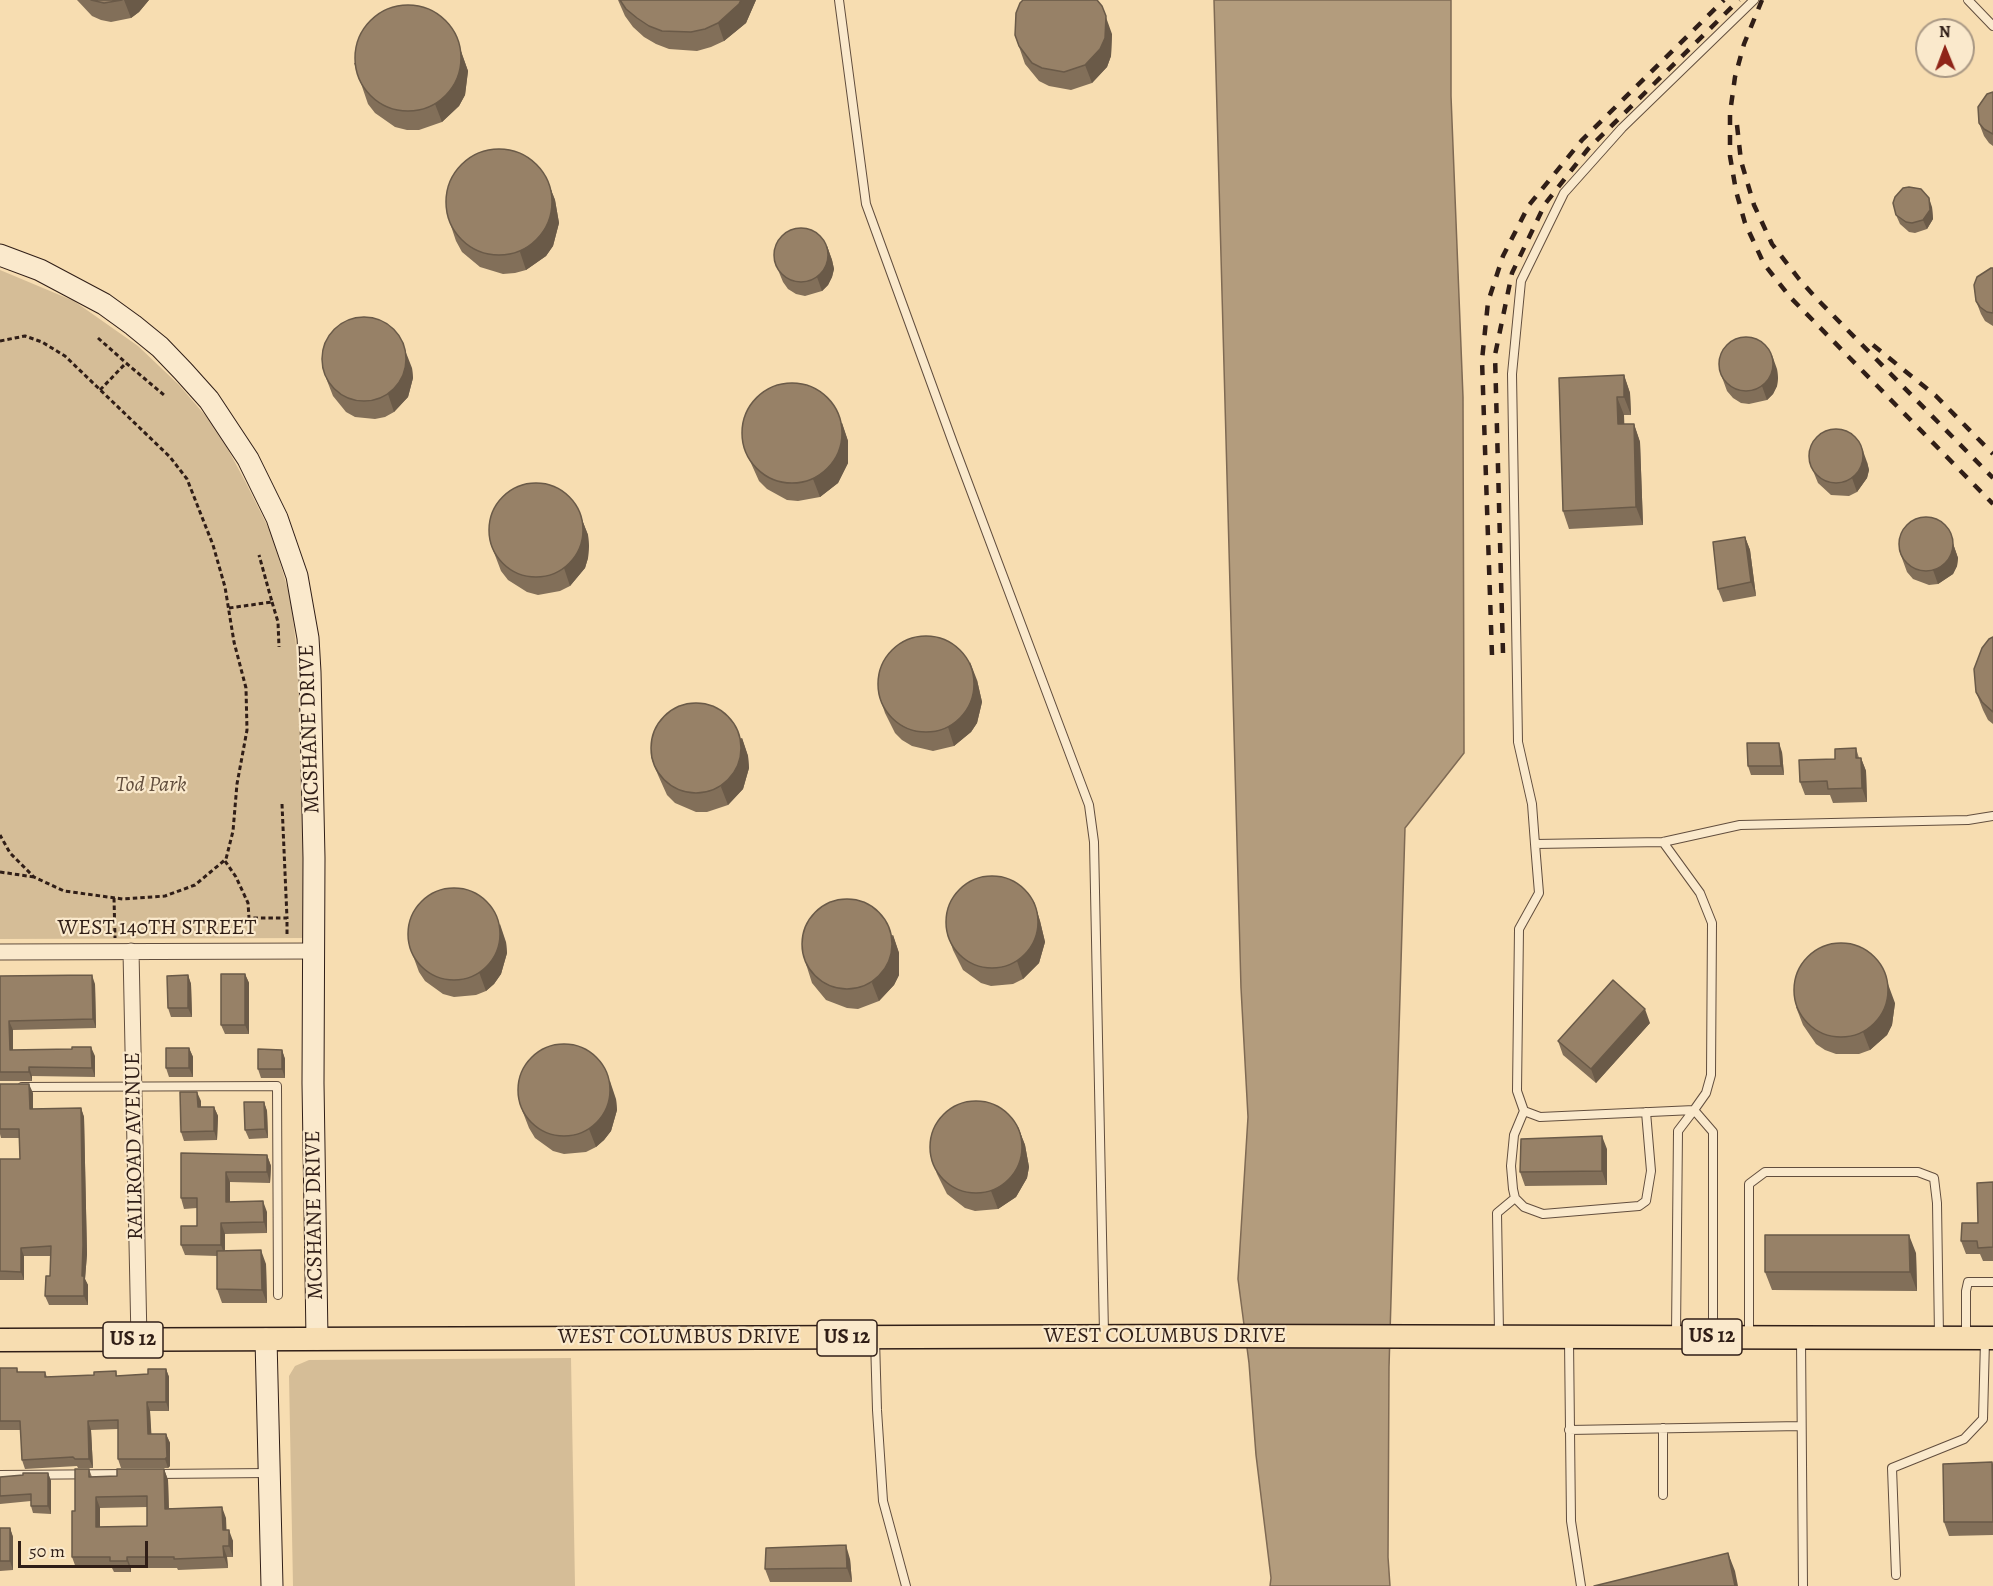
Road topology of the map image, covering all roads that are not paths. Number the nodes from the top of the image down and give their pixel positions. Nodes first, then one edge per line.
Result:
1 (839, 0) edge
2 (1754, 0) edge
3 (1968, 0) edge
4 (1993, 26) edge
5 (0, 255) edge
6 (1993, 816) edge
7 (1663, 842) junction
8 (1535, 844) junction
9 (131, 951) junction
10 (314, 951) junction
11 (0, 952) edge
12 (134, 1086) junction
13 (12, 1087) edge
14 (1694, 1110) junction
15 (1524, 1111) junction
16 (1646, 1112) junction
17 (1515, 1198) junction
18 (1993, 1282) edge
19 (279, 1295) dead end
20 (875, 1337) junction
21 (1104, 1337) junction
22 (1676, 1337) junction
23 (1713, 1337) junction
24 (1749, 1337) junction
25 (1802, 1337) junction
26 (1499, 1338) junction
27 (1569, 1338) junction
28 (1940, 1338) junction
29 (1981, 1338) edge
30 (267, 1339) junction
31 (317, 1339) junction
32 (0, 1340) edge
33 (139, 1340) junction
34 (1801, 1426) junction
35 (1662, 1428) junction
36 (1569, 1430) junction
37 (269, 1473) junction
38 (141, 1474) edge
39 (152, 1474) edge
40 (0, 1475) edge
41 (1664, 1496) dead end
42 (1896, 1575) dead end
43 (272, 1586) edge
44 (906, 1586) edge
45 (1581, 1586) edge
46 (1803, 1586) edge

1 - 21 lane
2 - 8 lane
3 - 4 lane
5 - 10 street, MCSHANE DRIVE
6 - 7 lane
7 - 8 lane
7 - 14 lane
8 - 15 lane
9 - 10 street, WEST 140TH STREET
9 - 11 street, WEST 140TH STREET
9 - 12 street, RAILROAD AVENUE
10 - 31 street, MCSHANE DRIVE
12 - 13 lane
12 - 19 lane
12 - 33 street, RAILROAD AVENUE
14 - 16 lane
14 - 22 lane
14 - 23 lane
15 - 16 lane
15 - 17 lane
16 - 17 lane
17 - 26 lane
18 - 29 lane
20 - 21 main road, WEST COLUMBUS DRIVE / US 12
20 - 31 main road, WEST COLUMBUS DRIVE / US 12
20 - 44 lane
21 - 26 main road, WEST COLUMBUS DRIVE / US 12
22 - 23 main road, US 12
22 - 27 main road, US 12
23 - 24 main road, US 12
24 - 25 main road, US 12
24 - 28 lane
25 - 28 main road, US 12
25 - 34 lane
26 - 27 main road, US 12
27 - 36 lane
28 - 29 main road, US 12
29 - 42 lane
30 - 31 main road, WEST COLUMBUS DRIVE / US 12
30 - 33 main road, WEST COLUMBUS DRIVE / US 12
30 - 37 street
32 - 33 main road, WEST COLUMBUS DRIVE / US 12
34 - 35 lane
34 - 46 lane
35 - 36 lane
35 - 41 lane
36 - 45 lane
37 - 39 lane
37 - 43 street
38 - 40 lane

